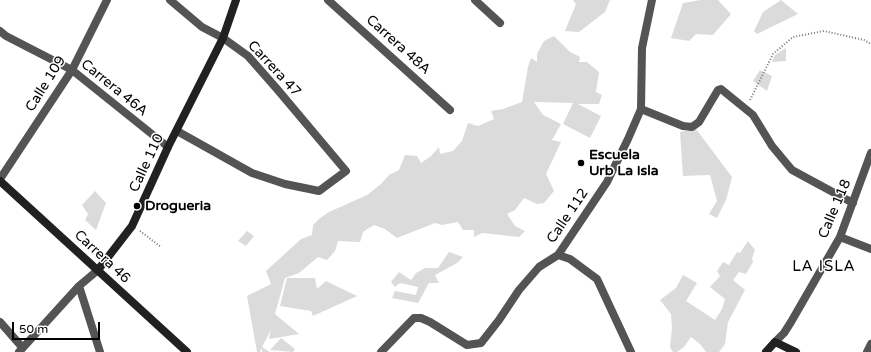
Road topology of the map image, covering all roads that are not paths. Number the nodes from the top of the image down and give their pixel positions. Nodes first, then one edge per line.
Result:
1 (107, 0) edge
2 (170, 0) edge
3 (236, 0) edge
4 (328, 0) edge
5 (475, 0) edge
6 (652, 0) edge
7 (500, 23) dead end
8 (0, 31) edge
9 (224, 38) junction
10 (72, 70) junction
11 (641, 109) junction
12 (450, 110) dead end
13 (177, 131) junction
14 (168, 147) junction
15 (871, 153) edge
16 (0, 180) edge
17 (853, 203) junction
18 (840, 236) junction
19 (871, 249) edge
20 (558, 255) junction
21 (98, 270) junction
22 (80, 286) junction
23 (0, 322) edge
24 (775, 342) junction
25 (871, 344) edge
26 (21, 350) edge
27 (100, 352) edge
28 (187, 352) edge
29 (381, 352) edge
30 (631, 352) edge
31 (766, 352) edge
32 (796, 352) edge
33 (867, 352) edge

1 - 10 street, Calle 109
2 - 9 street, Carrera 47
3 - 9 street, Calle 110
4 - 12 street, Carrera 48A
5 - 7 street
6 - 11 street, Calle 112
8 - 10 street, Carrera 46A
9 - 13 street, Calle 110
9 - 13 street, Carrera 47
10 - 14 street, Carrera 46A
10 - 16 street, Calle 109
11 - 17 street
11 - 20 street, Calle 112
13 - 14 street, Calle 110
14 - 21 street, Calle 110
15 - 17 street, Calle 118
16 - 21 street, Carrera 46
17 - 18 street, Calle 118
18 - 19 street
18 - 24 street, Calle 118
20 - 29 street, Calle 112
20 - 30 street
21 - 22 street, Calle 110
21 - 28 street, Carrera 46
22 - 26 street, Calle 110
22 - 27 street
23 - 26 street
24 - 31 street, Calle 118
24 - 32 street
25 - 33 street

